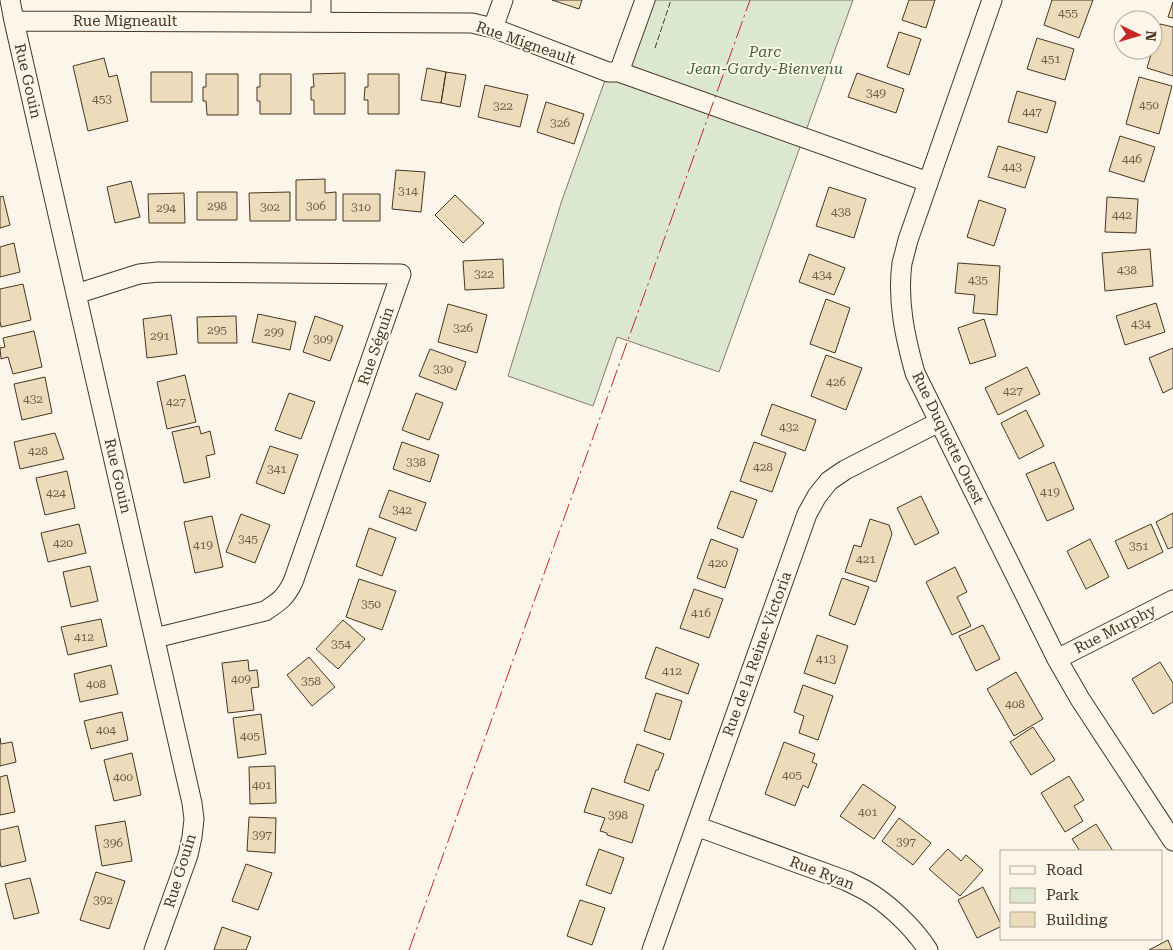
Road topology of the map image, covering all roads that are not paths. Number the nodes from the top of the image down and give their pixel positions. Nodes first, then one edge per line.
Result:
1 (10, 0) edge
2 (320, 0) edge
3 (504, 0) edge
4 (645, 0) edge
5 (992, 0) edge
6 (14, 21) junction
7 (321, 22) junction
8 (494, 28) junction
9 (619, 72) junction
10 (928, 182) junction
11 (76, 294) junction
12 (939, 422) junction
13 (1173, 600) edge
14 (155, 638) junction
15 (1058, 659) junction
16 (696, 826) junction
17 (1173, 841) edge
18 (154, 950) edge
19 (652, 950) edge
20 (928, 950) edge

1 - 6 street, Rue Gouin
2 - 7 street
3 - 8 street
4 - 9 street
5 - 10 street, Rue Duquette Ouest
6 - 7 street, Rue Migneault
6 - 11 street, Rue Gouin
7 - 8 street, Rue Migneault
8 - 9 street, Rue Migneault
9 - 10 street, Rue Migneault
10 - 12 street, Rue Duquette Ouest
11 - 14 street, Rue Gouin
11 - 14 street, Rue Séguin
12 - 15 street, Rue Duquette Ouest
12 - 16 street, Rue de la Reine-Victoria
13 - 15 street, Rue Murphy
14 - 18 street, Rue Gouin
15 - 17 street, Rue Duquette Ouest
16 - 19 street, Rue de la Reine-Victoria
16 - 20 street, Rue Ryan

